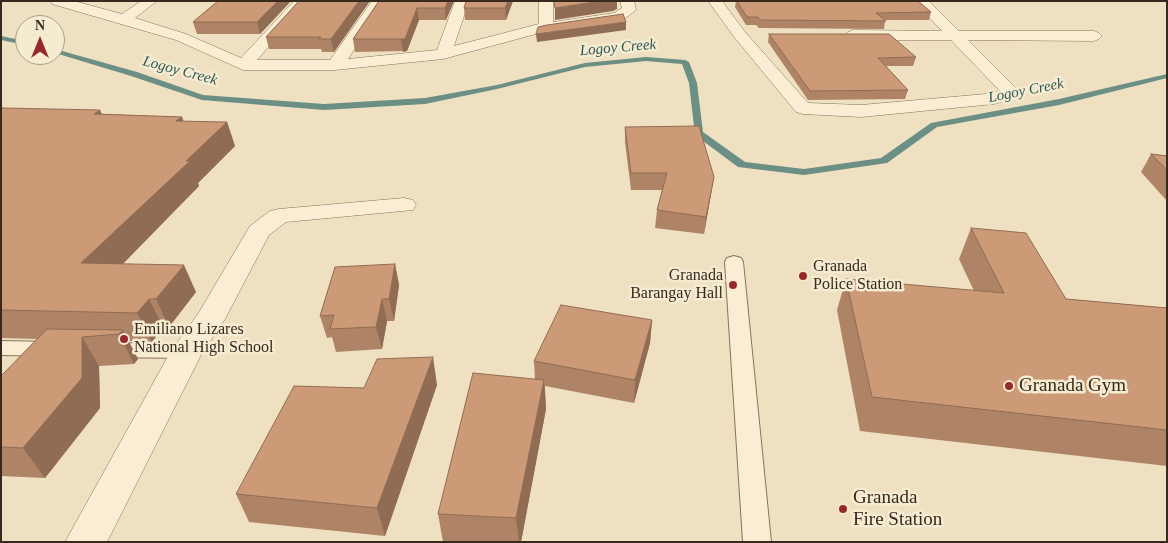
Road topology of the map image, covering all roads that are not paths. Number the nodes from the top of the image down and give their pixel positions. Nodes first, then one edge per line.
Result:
1 (57, 1) edge
2 (61, 1) edge
3 (150, 1) edge
4 (302, 1) edge
5 (379, 1) edge
6 (462, 1) edge
7 (546, 1) edge
8 (627, 1) edge
9 (715, 1) edge
10 (720, 1) edge
11 (730, 1) edge
12 (922, 2) edge
13 (903, 3) edge
14 (124, 19) junction
15 (196, 25) edge
16 (546, 27) junction
17 (740, 35) junction
18 (760, 35) dead end
19 (838, 35) edge
20 (955, 35) junction
21 (1094, 36) dead end
22 (181, 37) junction
23 (443, 54) junction
24 (243, 64) junction
25 (335, 65) junction
26 (404, 204) dead end
27 (734, 262) dead end
28 (1, 348) edge
29 (187, 351) junction
30 (86, 542) edge
31 (757, 542) edge

1 - 2 street
2 - 14 street
3 - 14 street
4 - 24 street
5 - 25 street
6 - 23 street
7 - 16 street
8 - 16 street
9 - 17 street
10 - 11 street
12 - 13 street
12 - 20 street
14 - 22 street
15 - 22 street
16 - 23 street
17 - 18 street
17 - 20 street
19 - 20 street
20 - 21 street
22 - 24 street
23 - 25 street
24 - 25 street
26 - 29 street
27 - 31 lane
28 - 29 lane
29 - 30 street

